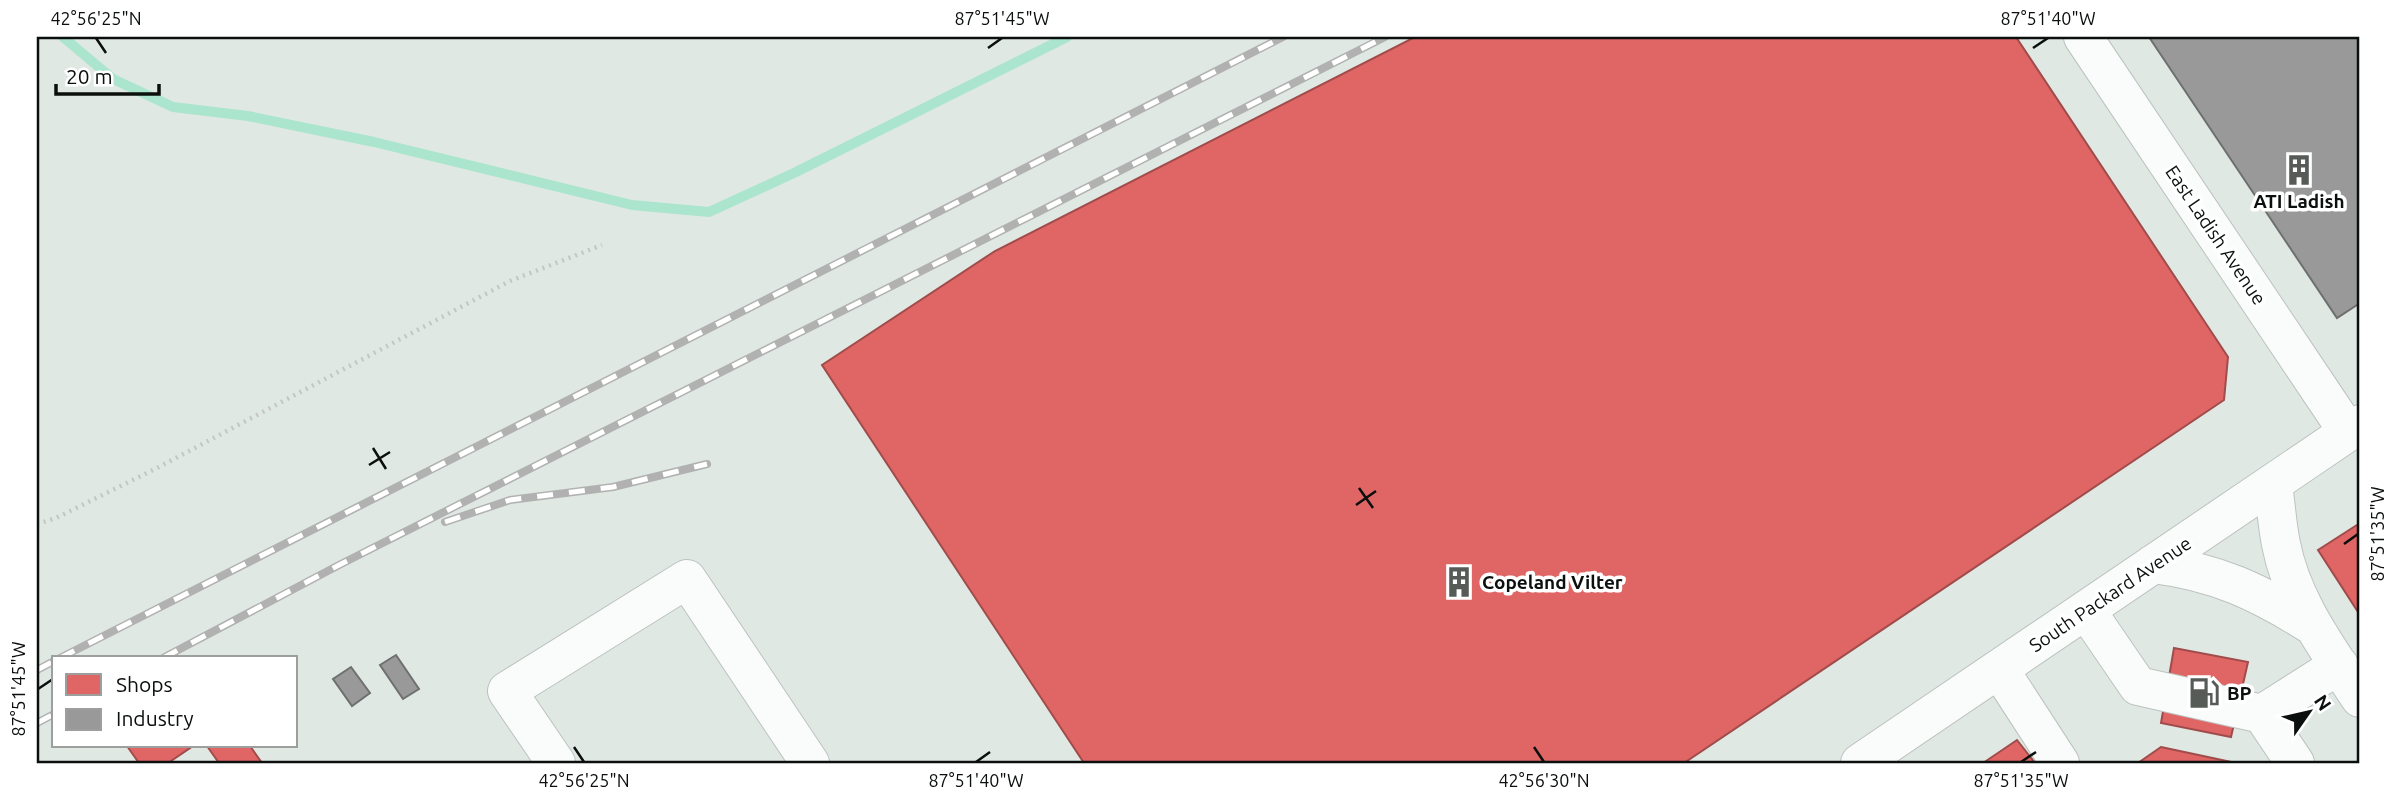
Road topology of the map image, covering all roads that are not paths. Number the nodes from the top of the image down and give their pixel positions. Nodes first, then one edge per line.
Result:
1 (2083, 37) edge
2 (2354, 428) edge
3 (2273, 485) junction
4 (2153, 564) junction
5 (2086, 610) junction
6 (2313, 626) junction
7 (2339, 665) junction
8 (1999, 669) junction
9 (2360, 698) edge
10 (2262, 714) junction
11 (556, 763) edge
12 (810, 763) edge
13 (1860, 763) edge
14 (2060, 763) edge
15 (2295, 763) edge

1 - 2 street, East Ladish Avenue
2 - 3 street, South Packard Avenue
3 - 4 street, South Packard Avenue
3 - 6 street
4 - 5 street, South Packard Avenue
4 - 6 street
5 - 8 street, South Packard Avenue
5 - 10 street
6 - 7 street
7 - 9 street
7 - 10 street
8 - 13 street, South Packard Avenue
8 - 14 street
10 - 15 street
11 - 12 street

